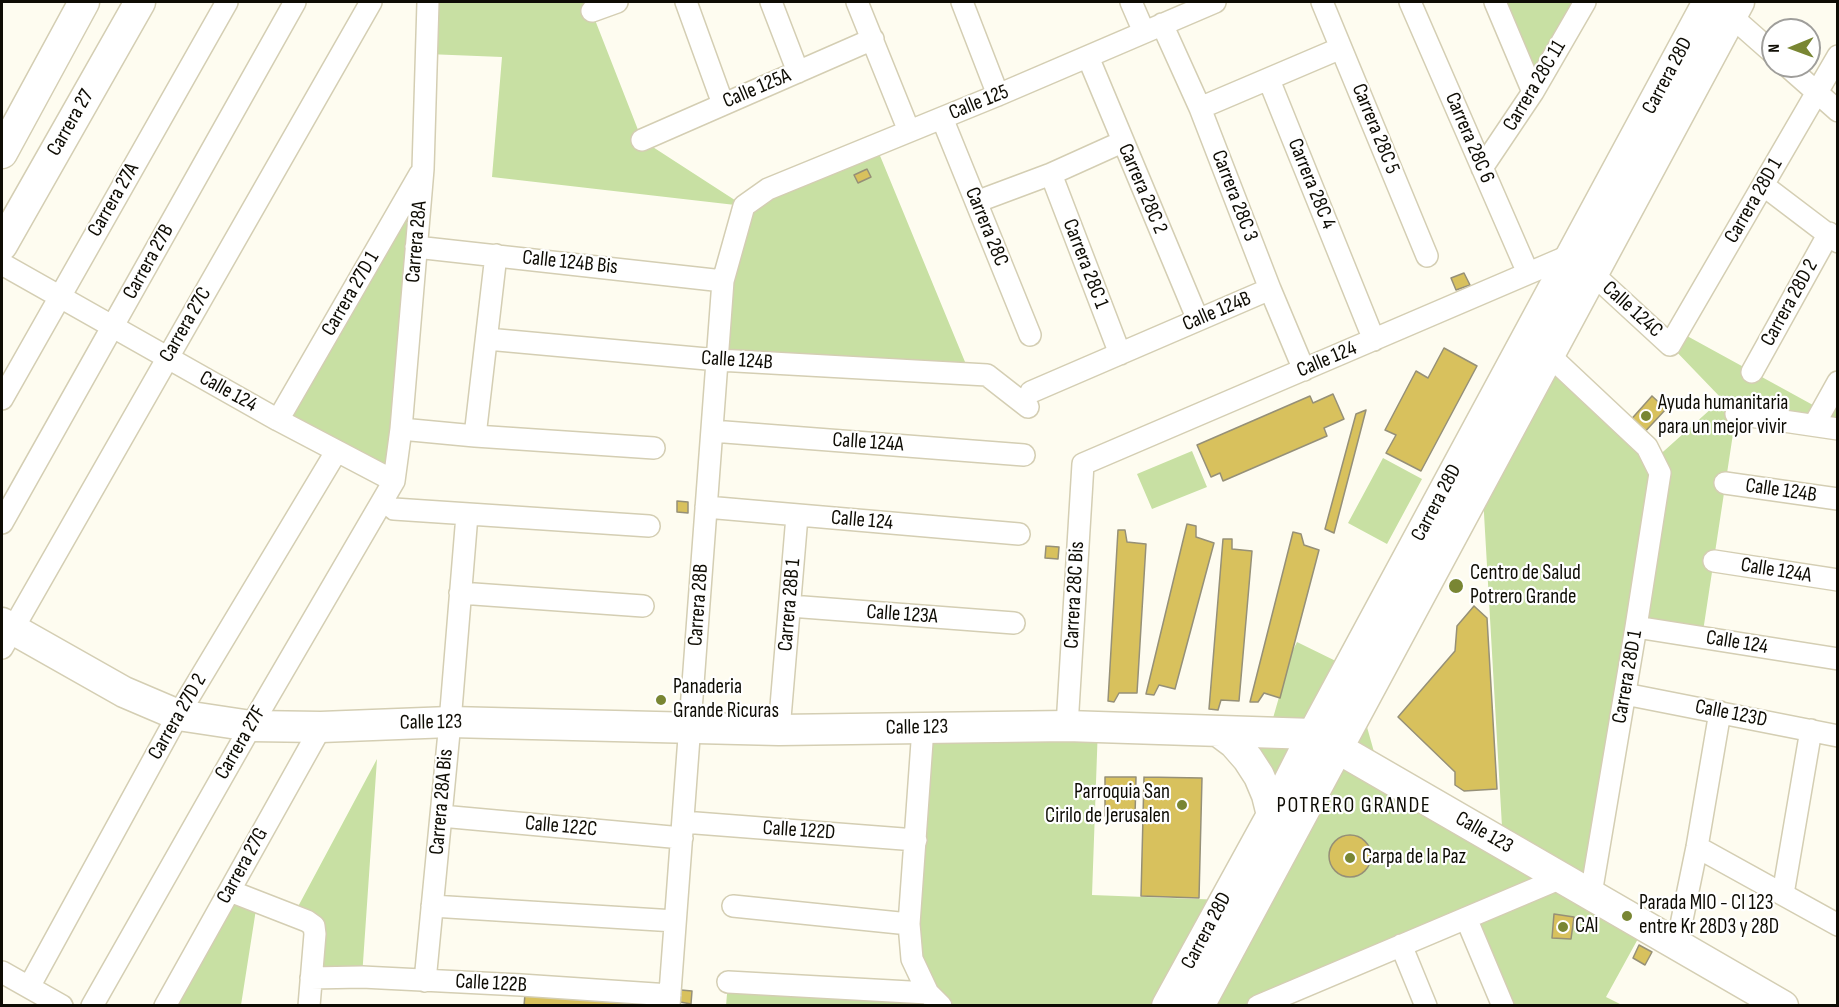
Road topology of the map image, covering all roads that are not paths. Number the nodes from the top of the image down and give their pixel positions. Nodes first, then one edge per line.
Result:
1 (84, 2) edge
2 (140, 2) edge
3 (227, 2) edge
4 (295, 2) edge
5 (371, 2) edge
6 (428, 2) edge
7 (617, 2) edge
8 (686, 2) edge
9 (771, 2) edge
10 (857, 2) edge
11 (962, 2) edge
12 (1131, 2) edge
13 (1215, 2) edge
14 (1322, 2) edge
15 (1410, 2) edge
16 (1495, 2) edge
17 (1585, 2) edge
18 (1724, 5) edge
19 (592, 11) dead end
20 (1153, 28) junction
21 (873, 39) junction
22 (1761, 41) edge
23 (1341, 48) junction
24 (1838, 56) edge
25 (1088, 57) junction
26 (798, 72) junction
27 (1801, 78) edge
28 (1269, 80) junction
29 (1533, 92) junction
30 (1817, 92) junction
31 (998, 95) junction
32 (723, 104) junction
33 (1200, 108) junction
34 (1838, 111) edge
35 (942, 118) junction
36 (909, 131) junction
37 (642, 140) dead end
38 (1122, 142) junction
39 (2, 153) edge
40 (1482, 168) junction
41 (423, 169) junction
42 (1051, 174) junction
43 (1763, 185) junction
44 (976, 202) junction
45 (744, 206) joint
46 (1833, 237) edge
47 (2, 245) edge
48 (416, 247) junction
49 (496, 255) junction
50 (1571, 255) junction
51 (1427, 256) dead end
52 (2, 264) edge
53 (1528, 273) junction
54 (1594, 275) junction
55 (723, 280) junction
56 (1270, 289) junction
57 (59, 297) junction
58 (1198, 320) junction
59 (112, 327) junction
60 (1030, 336) dead end
61 (487, 339) junction
62 (1374, 340) junction
63 (1670, 345) joint
64 (1120, 354) junction
65 (1549, 355) junction
66 (167, 358) junction
67 (718, 360) junction
68 (1304, 369) junction
69 (1752, 372) dead end
70 (1838, 382) edge
71 (2, 399) edge
72 (1736, 414) dead end
73 (278, 420) junction
74 (1814, 426) junction
75 (401, 429) junction
76 (1838, 429) edge
77 (712, 431) junction
78 (475, 436) junction
79 (654, 448) dead end
80 (336, 452) junction
81 (1024, 455) dead end
82 (1083, 464) joint
83 (394, 481) junction
84 (1725, 483) dead end
85 (1838, 499) edge
86 (706, 507) junction
87 (394, 509) dead end
88 (467, 515) junction
89 (797, 516) junction
90 (2, 523) edge
91 (649, 526) dead end
92 (1019, 534) dead end
93 (1714, 561) dead end
94 (1838, 580) edge
95 (460, 593) junction
96 (643, 606) dead end
97 (790, 606) junction
98 (1014, 622) dead end
99 (1636, 627) junction
100 (5, 634) edge
101 (1838, 659) edge
102 (1625, 694) junction
103 (1719, 712) junction
104 (178, 715) junction
105 (450, 722) junction
106 (251, 726) junction
107 (690, 726) junction
108 (1067, 726) junction
109 (321, 727) junction
110 (923, 728) junction
111 (779, 730) junction
112 (1811, 730) junction
113 (1218, 731) junction
114 (1838, 736) edge
115 (1324, 741) junction
116 (1272, 814) junction
117 (441, 816) junction
118 (682, 830) junction
119 (916, 840) junction
120 (1697, 847) junction
121 (1561, 878) junction
122 (230, 891) junction
123 (1591, 894) junction
124 (1783, 894) junction
125 (432, 906) junction
126 (733, 906) dead end
127 (1466, 918) junction
128 (675, 921) junction
129 (909, 924) junction
130 (1838, 925) edge
131 (1677, 944) junction
132 (1401, 945) junction
133 (2, 972) edge
134 (311, 978) junction
135 (425, 981) junction
136 (728, 982) dead end
137 (29, 987) junction
138 (934, 999) edge
139 (669, 1000) edge
140 (62, 1005) edge
141 (92, 1005) edge
142 (165, 1005) edge
143 (309, 1005) edge
144 (1167, 1005) edge
145 (1199, 1005) edge
146 (1258, 1005) edge
147 (1426, 1005) edge
148 (1503, 1005) edge
149 (1783, 1005) edge

1 - 39 street
2 - 47 street, Carrera 27
3 - 57 street, Carrera 27A
4 - 59 street, Carrera 27B
5 - 66 street, Carrera 27C
6 - 41 street, Carrera 28A
7 - 19 street
8 - 32 street
9 - 26 street
10 - 21 street
11 - 31 street
12 - 20 street, Carrera 28C 3
13 - 20 street, Calle 125
14 - 23 street, Carrera 28C 5
15 - 40 street, Carrera 28C 6
16 - 29 street
17 - 29 street, Carrera 28C 11
18 - 22 street
18 - 50 street, Carrera 28D
18 - 54 street, Carrera 28D
20 - 25 street, Calle 125
20 - 33 street, Carrera 28C 3
21 - 26 street, Calle 125A
21 - 36 street
23 - 28 street
23 - 51 street, Carrera 28C 5
24 - 30 street, Carrera 28D 1
25 - 31 street, Calle 125
25 - 38 street, Carrera 28C 2
26 - 32 street, Calle 125A
27 - 30 street
28 - 33 street
28 - 62 street, Carrera 28C 4
29 - 40 street, Carrera 28C 11
30 - 34 street
30 - 43 street, Carrera 28D 1
31 - 35 street, Calle 125
32 - 37 street, Calle 125A
33 - 56 street, Carrera 28C 3
35 - 36 street, Calle 125
35 - 44 street, Carrera 28C
36 - 45 street, Calle 125
38 - 42 street
38 - 58 street, Carrera 28C 2
40 - 53 street, Carrera 28C 6
41 - 48 street, Carrera 28A
41 - 73 street, Carrera 27D 1
42 - 44 street
42 - 64 street, Carrera 28C 1
43 - 46 street
43 - 63 street, Carrera 28D 1
44 - 60 street, Carrera 28C
45 - 55 street, Carrera 28B
46 - 69 street, Carrera 28D 2
48 - 49 street, Calle 124B Bis
48 - 75 street, Carrera 28A
49 - 55 street, Calle 124B Bis
49 - 61 street
50 - 53 street, Calle 124
50 - 115 street, Carrera 28D
52 - 57 street, Calle 124
53 - 62 street, Calle 124
54 - 63 street, Calle 124C
54 - 65 street, Carrera 28D
55 - 67 street, Carrera 28B
56 - 58 street, Calle 124B
56 - 68 street, Carrera 28C 3
57 - 59 street, Calle 124
57 - 71 street, Carrera 27A
58 - 64 street, Calle 124B
59 - 66 street, Calle 124
59 - 90 street, Carrera 27B
61 - 67 street, Calle 124B
61 - 78 street
62 - 68 street, Calle 124
64 - 67 street, Calle 124B
65 - 99 street, Carrera 28D 1
65 - 115 street, Carrera 28D
66 - 73 street, Calle 124
66 - 100 street, Carrera 27C
67 - 77 street, Carrera 28B
68 - 82 street, Calle 124
70 - 74 street
72 - 74 street
73 - 80 street, Calle 124
74 - 76 street
75 - 78 street
75 - 83 street, Carrera 28A
77 - 81 street, Calle 124A
77 - 86 street, Carrera 28B
78 - 79 street
80 - 83 street, Calle 124
80 - 104 street, Carrera 27D 2
82 - 108 street, Carrera 28C Bis
83 - 106 street, Carrera 27F
84 - 85 street, Calle 124B
86 - 89 street, Calle 124
86 - 107 street, Carrera 28B
87 - 88 street
88 - 91 street
88 - 95 street, Carrera 28A Bis
89 - 92 street, Calle 124
89 - 97 street, Carrera 28B 1
93 - 94 street, Calle 124A
95 - 96 street
95 - 105 street, Carrera 28A Bis
97 - 98 street, Calle 123A
97 - 111 street, Carrera 28B 1
99 - 101 street, Calle 124
99 - 102 street, Carrera 28D 1
100 - 104 street, Calle 123
102 - 103 street, Calle 123D
102 - 123 street, Carrera 28D 1
103 - 112 street, Calle 123D
103 - 120 street
104 - 106 street, Calle 123
104 - 137 street, Carrera 27D 2
105 - 107 street, Calle 123
105 - 109 street, Calle 123
105 - 117 street, Carrera 28A Bis
106 - 109 street, Calle 123
106 - 141 street, Carrera 27F
107 - 111 street, Calle 123
107 - 118 street, Carrera 28B
108 - 110 street, Calle 123
108 - 113 street, Calle 123
109 - 122 street, Carrera 27G
110 - 111 street, Calle 123
110 - 119 street
112 - 114 street, Calle 123D
112 - 124 street
113 - 115 street, Calle 123
113 - 116 street
115 - 116 street, Carrera 28D
115 - 121 street, Calle 123
115 - 145 street, Carrera 28D
116 - 144 street, Carrera 28D
117 - 118 street, Calle 122C
117 - 125 street, Carrera 28A Bis
118 - 119 street, Calle 122D
118 - 128 street, Carrera 28B
119 - 129 street
120 - 124 street
120 - 131 street
121 - 123 street, Calle 123
121 - 127 street
122 - 134 street
122 - 142 street, Carrera 27G
123 - 131 street, Calle 123
124 - 130 street
125 - 128 street
125 - 135 street, Carrera 28A Bis
126 - 129 street
127 - 132 street
127 - 148 street
128 - 139 street, Carrera 28B
129 - 138 street
131 - 149 street, Calle 123
132 - 146 street
132 - 147 street
133 - 137 street
134 - 135 street, Calle 122B
134 - 143 street
135 - 139 street, Calle 122B
136 - 138 street
137 - 140 street

